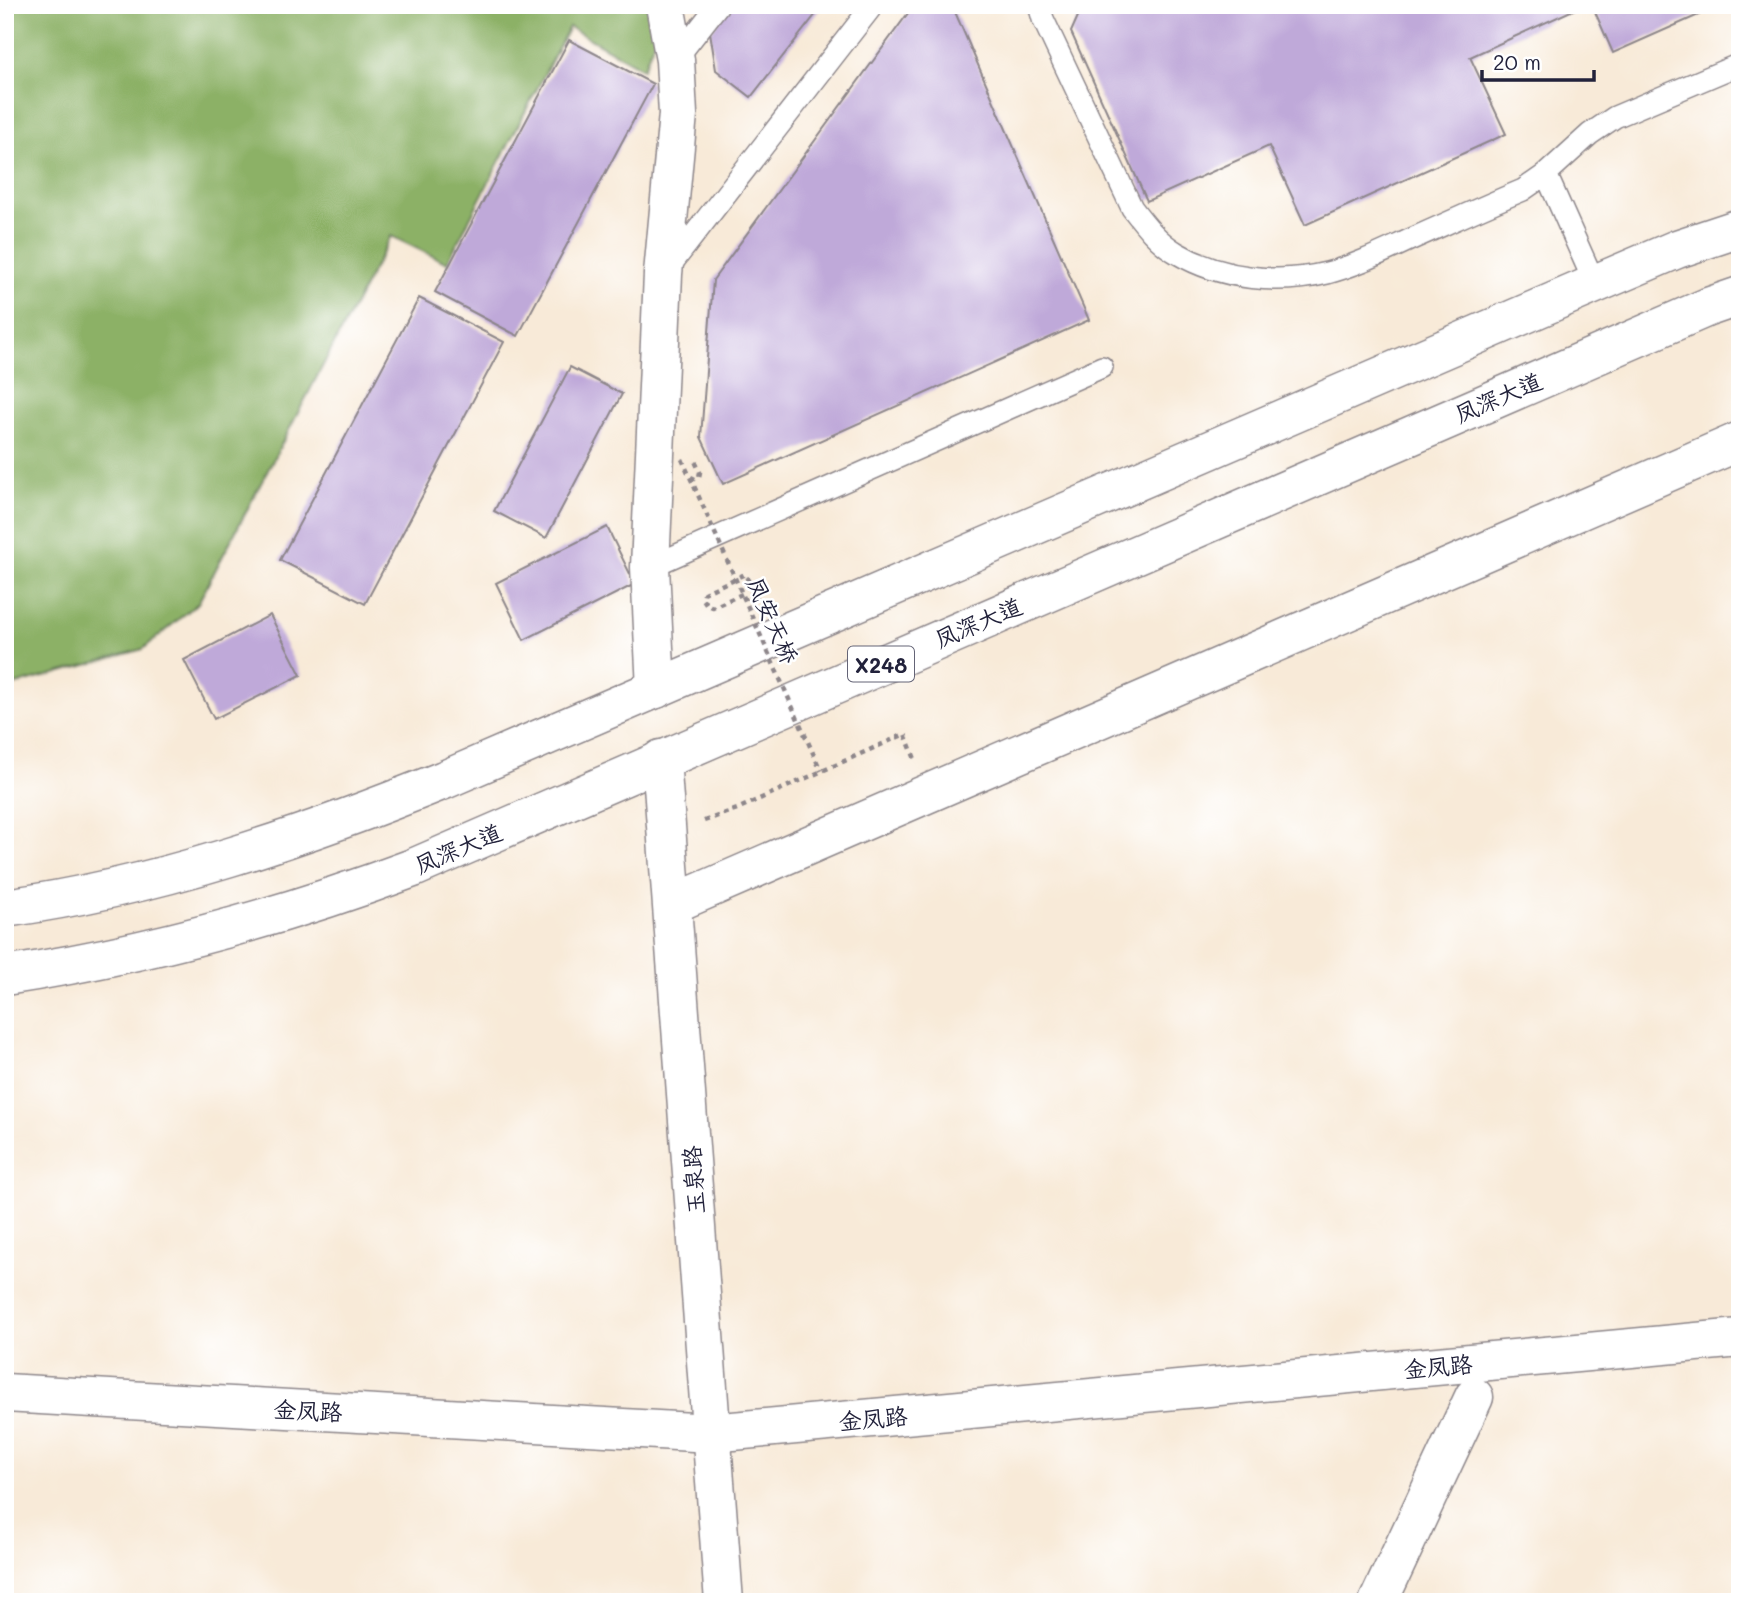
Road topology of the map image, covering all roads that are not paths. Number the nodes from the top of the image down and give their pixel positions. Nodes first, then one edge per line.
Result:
1 (665, 5) edge
2 (718, 5) edge
3 (873, 5) edge
4 (1039, 5) edge
5 (675, 60) junction
6 (1740, 64) edge
7 (1546, 174) junction
8 (1740, 228) edge
9 (663, 274) junction
10 (1595, 284) junction
11 (1729, 305) edge
12 (1102, 367) dead end
13 (1740, 440) edge
14 (650, 567) junction
15 (656, 689) junction
16 (662, 759) junction
17 (673, 904) junction
18 (5, 908) edge
19 (5, 976) edge
20 (1740, 1338) edge
21 (5, 1393) edge
22 (1474, 1397) dead end
23 (711, 1433) junction
24 (724, 1602) edge
25 (1378, 1602) edge

1 - 5 street
2 - 5 lane
3 - 9 lane
4 - 7 lane
5 - 9 street
6 - 7 lane
7 - 10 lane
8 - 10 street
9 - 14 street
10 - 15 street
11 - 16 street, 凤深大道 / X248
12 - 14 lane
13 - 17 street
14 - 15 street
15 - 18 street
16 - 17 street, 玉泉路
16 - 19 street, 凤深大道 / X248
17 - 23 street, 玉泉路
20 - 23 street, 金凤路
21 - 23 street, 金凤路
22 - 25 street
23 - 24 street, 玉泉路

